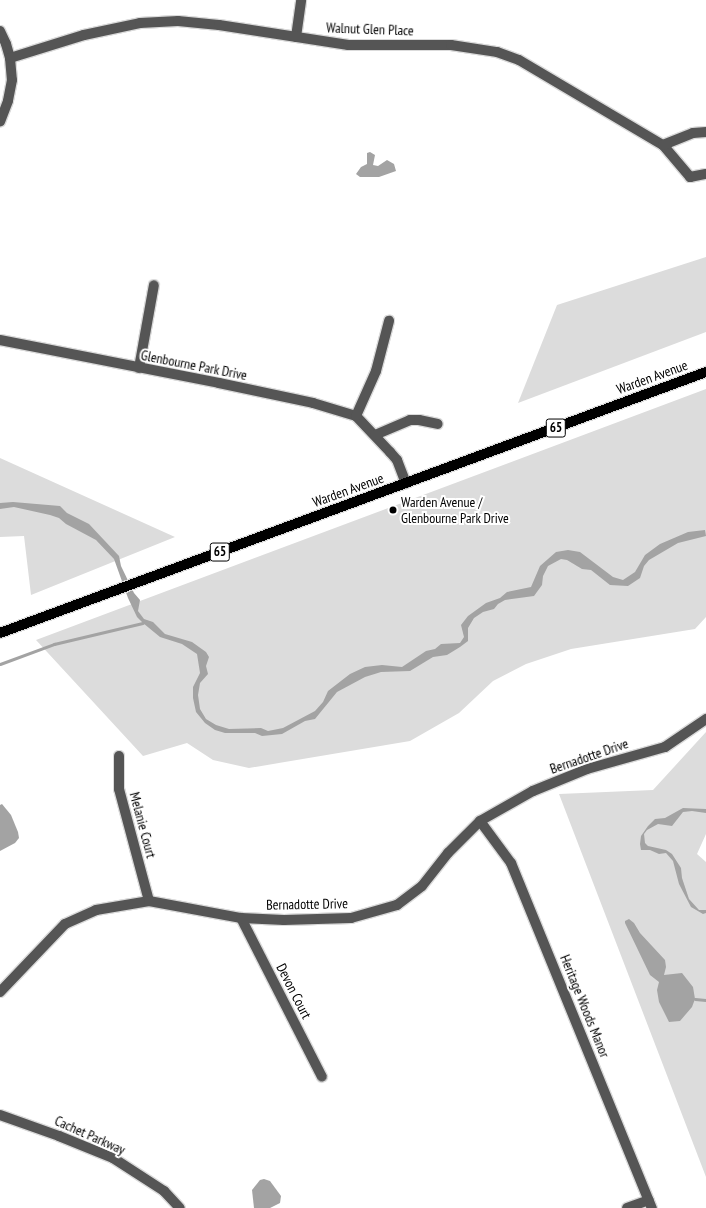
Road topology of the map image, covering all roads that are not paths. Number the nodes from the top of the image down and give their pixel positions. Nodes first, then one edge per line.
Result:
1 (301, 0) edge
2 (0, 31) edge
3 (296, 37) junction
4 (10, 58) junction
5 (0, 122) edge
6 (706, 132) edge
7 (663, 145) junction
8 (706, 174) edge
9 (154, 284) dead end
10 (389, 321) dead end
11 (0, 340) edge
12 (139, 368) junction
13 (706, 372) edge
14 (356, 416) junction
15 (438, 424) dead end
16 (375, 434) junction
17 (406, 483) junction
18 (0, 633) edge
19 (706, 718) edge
20 (119, 756) dead end
21 (480, 821) junction
22 (149, 901) junction
23 (241, 918) junction
24 (0, 992) edge
25 (322, 1077) dead end
26 (0, 1115) edge
27 (650, 1204) edge
28 (180, 1208) edge
29 (627, 1208) edge

1 - 3 street
2 - 4 street
3 - 4 street, Walnut Glen Place
3 - 7 street, Walnut Glen Place
4 - 5 street
6 - 7 street
7 - 8 street, Walnut Glen Place
9 - 12 street
10 - 14 street
11 - 12 street, Glenbourne Park Drive
12 - 14 street, Glenbourne Park Drive
13 - 17 main road, Warden Avenue / 65
14 - 16 street, Glenbourne Park Drive
15 - 16 street
16 - 17 street, Glenbourne Park Drive
17 - 18 main road, Warden Avenue / 65
19 - 21 street, Bernadotte Drive
20 - 22 street, Melanie Court
21 - 23 street, Bernadotte Drive
21 - 27 street, Heritage Woods Manor
22 - 23 street, Bernadotte Drive
22 - 24 street, Bernadotte Drive
23 - 25 street, Devon Court
26 - 28 street, Cachet Parkway
27 - 29 street

